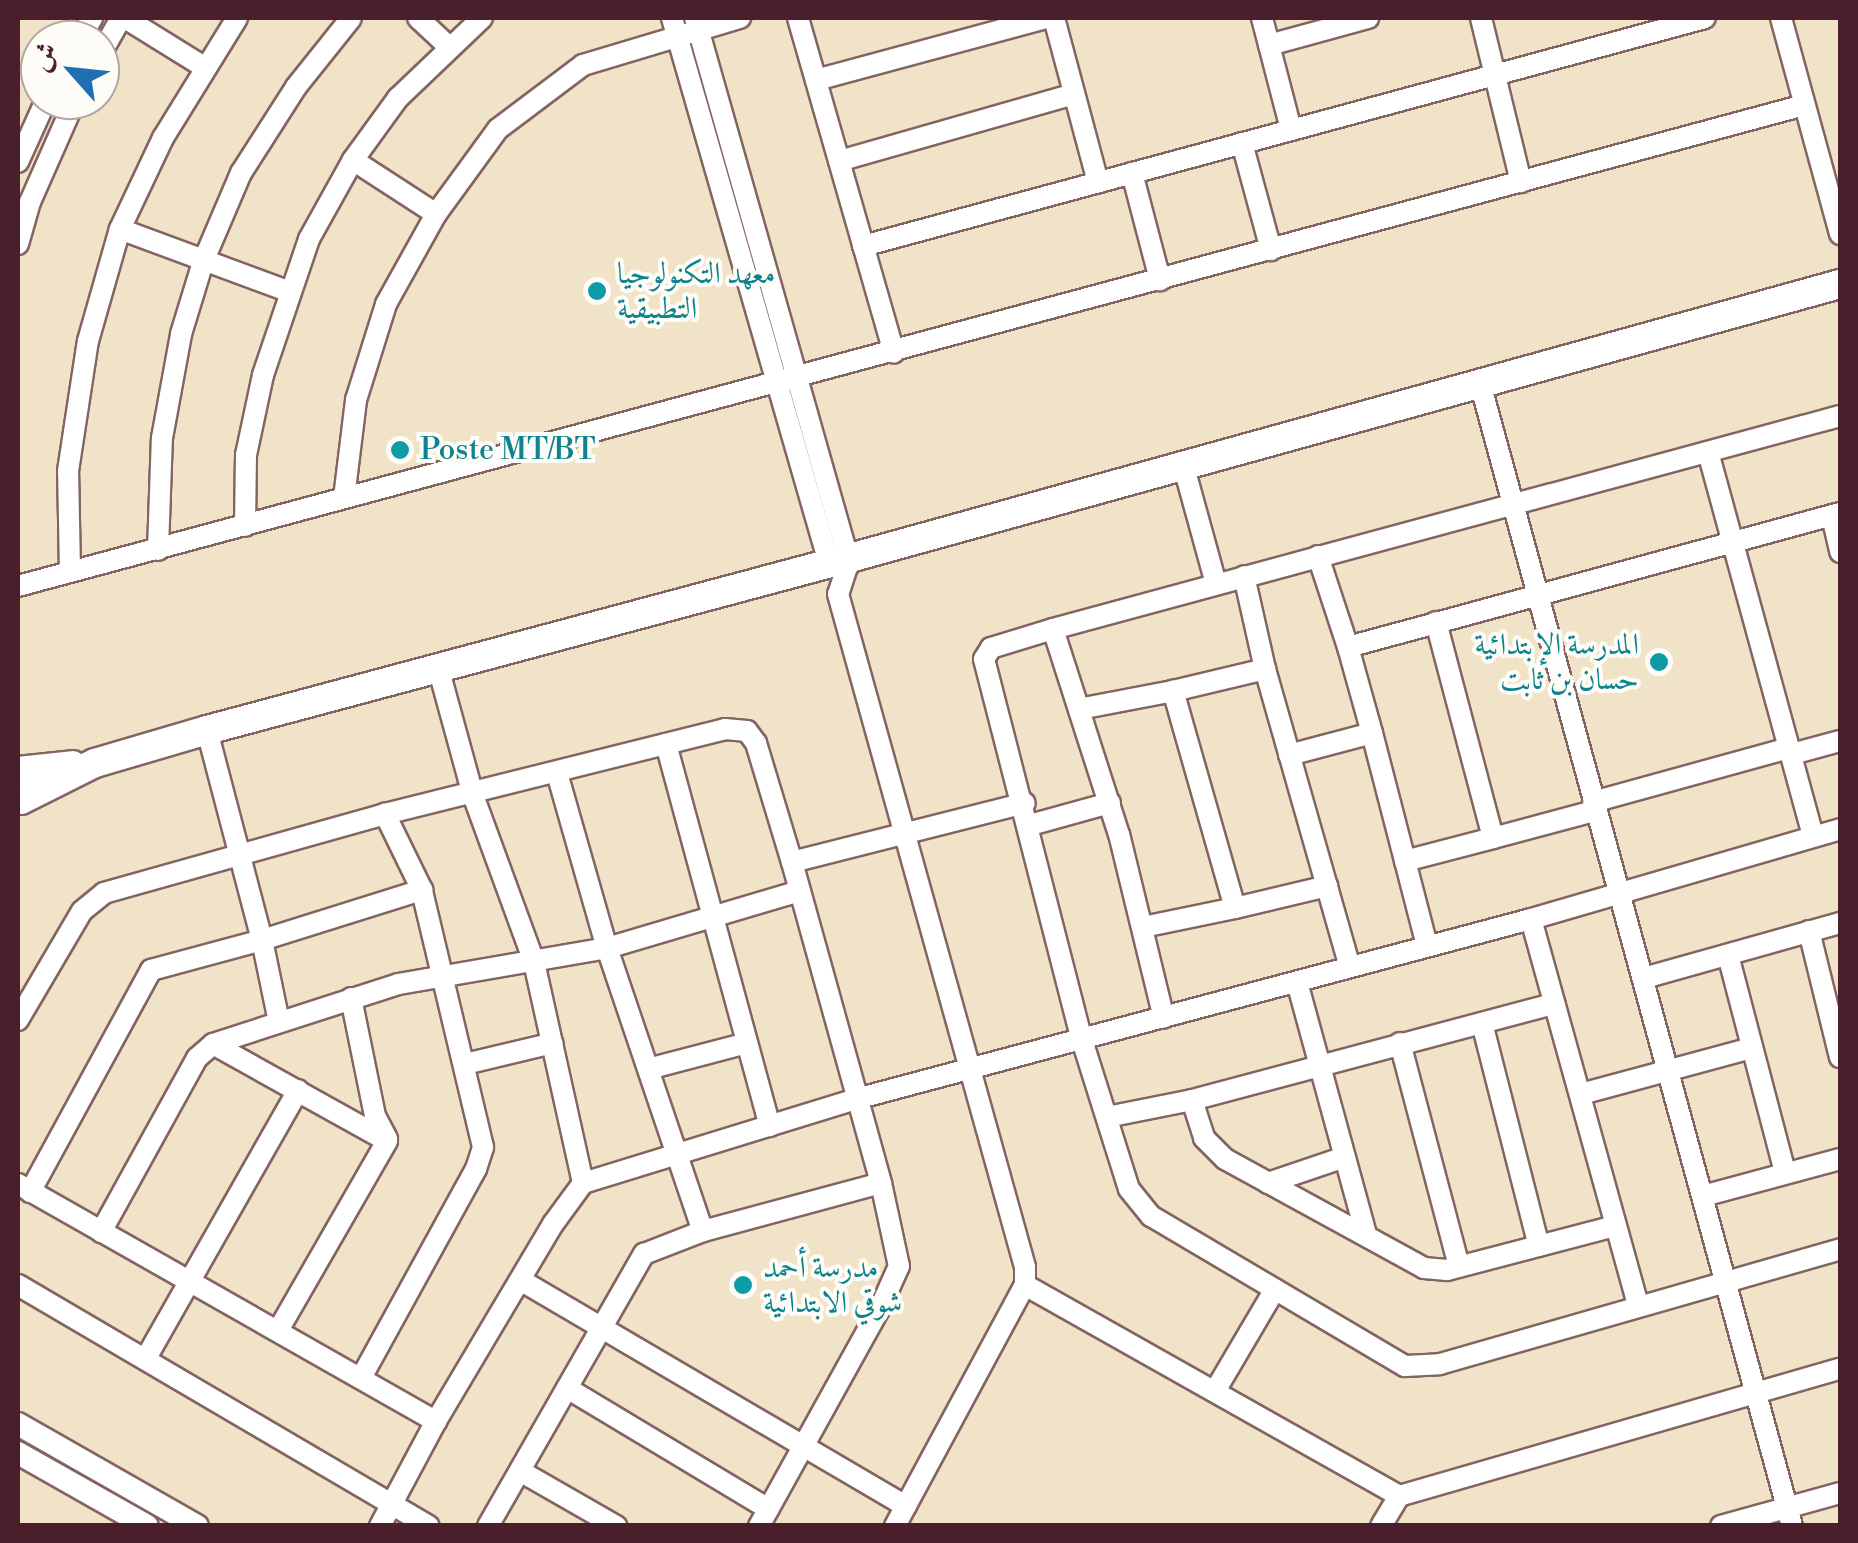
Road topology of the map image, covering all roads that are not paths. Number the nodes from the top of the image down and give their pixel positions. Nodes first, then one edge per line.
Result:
1 (123, 18) edge
2 (237, 18) edge
3 (351, 18) edge
4 (418, 18) edge
5 (482, 18) edge
6 (740, 18) edge
7 (798, 18) edge
8 (1045, 18) edge
9 (1054, 18) edge
10 (1262, 18) edge
11 (1368, 18) edge
12 (1481, 18) edge
13 (1706, 18) edge
14 (1781, 18) edge
15 (1678, 21) edge
16 (685, 24) edge
17 (448, 46) junction
18 (1269, 46) junction
19 (204, 67) junction
20 (1496, 74) junction
21 (816, 80) junction
22 (1074, 94) junction
23 (1804, 104) junction
24 (37, 120) edge
25 (66, 120) edge
26 (1292, 130) junction
27 (1242, 143) junction
28 (352, 160) junction
29 (18, 162) edge
30 (840, 162) junction
31 (1132, 173) junction
32 (1098, 182) junction
33 (1521, 182) junction
34 (436, 214) junction
35 (120, 229) junction
36 (1840, 234) edge
37 (18, 244) edge
38 (863, 246) junction
39 (1271, 250) junction
40 (203, 262) junction
41 (1160, 280) junction
42 (1840, 284) edge
43 (288, 291) junction
44 (894, 353) junction
45 (787, 380) junction
46 (1480, 383) junction
47 (1840, 416) edge
48 (1708, 452) junction
49 (1183, 464) junction
50 (344, 498) junction
51 (1512, 502) junction
52 (1836, 514) edge
53 (245, 526) junction
54 (1732, 544) junction
55 (158, 550) junction
56 (1840, 552) edge
57 (1318, 556) junction
58 (834, 562) junction
59 (70, 572) junction
60 (1244, 576) junction
61 (1216, 584) junction
62 (18, 586) edge
63 (838, 594) junction
64 (1536, 594) junction
65 (1436, 622) junction
66 (1054, 629) junction
67 (1348, 647) junction
68 (438, 667) junction
69 (1265, 669) junction
70 (1174, 692) junction
71 (1080, 709) junction
72 (207, 730) junction
73 (1372, 733) junction
74 (1840, 741) edge
75 (666, 744) junction
76 (1791, 751) junction
77 (1290, 755) junction
78 (95, 763) junction
79 (18, 770) edge
80 (557, 773) junction
81 (474, 795) junction
82 (18, 796) edge
83 (1110, 803) junction
84 (1025, 804) junction
85 (1593, 806) junction
86 (385, 814) junction
87 (1030, 825) junction
88 (1840, 829) edge
89 (906, 834) junction
90 (1812, 836) junction
91 (1492, 838) junction
92 (240, 855) junction
93 (1405, 861) junction
94 (792, 862) junction
95 (1327, 886) junction
96 (422, 890) junction
97 (800, 891) junction
98 (1619, 894) junction
99 (1234, 908) junction
100 (713, 917) junction
101 (1531, 920) junction
102 (1840, 922) edge
103 (1143, 927) junction
104 (1809, 931) junction
105 (262, 940) junction
106 (1427, 946) junction
107 (606, 948) junction
108 (1728, 955) junction
109 (534, 962) junction
110 (1350, 967) junction
111 (445, 976) junction
112 (1644, 978) junction
113 (1296, 982) junction
114 (350, 998) junction
115 (1554, 1004) junction
116 (1835, 1006) edge
117 (1164, 1018) junction
118 (18, 1020) edge
119 (279, 1022) junction
120 (1482, 1023) junction
121 (1082, 1040) junction
122 (747, 1042) junction
123 (553, 1043) junction
124 (1400, 1043) junction
125 (213, 1044) junction
126 (1752, 1048) junction
127 (1840, 1057) edge
128 (1318, 1063) junction
129 (465, 1064) junction
130 (648, 1069) junction
131 (1669, 1070) junction
132 (968, 1072) junction
133 (298, 1090) junction
134 (1580, 1094) junction
135 (856, 1099) junction
136 (1192, 1100) junction
137 (1107, 1118) junction
138 (770, 1126) junction
139 (388, 1141) junction
140 (676, 1151) junction
141 (1345, 1157) junction
142 (1840, 1159) edge
143 (1785, 1173) junction
144 (583, 1183) junction
145 (880, 1183) junction
146 (1268, 1183) junction
147 (24, 1188) edge
148 (1703, 1196) junction
149 (1616, 1226) junction
150 (703, 1231) junction
151 (101, 1232) junction
152 (1366, 1234) junction
153 (1539, 1246) junction
154 (1840, 1249) edge
155 (1459, 1266) junction
156 (522, 1281) junction
157 (1725, 1281) junction
158 (186, 1283) junction
159 (18, 1285) edge
160 (1025, 1285) junction
161 (1274, 1289) junction
162 (1638, 1306) junction
163 (602, 1326) junction
164 (279, 1329) junction
165 (146, 1358) junction
166 (1840, 1370) edge
167 (360, 1378) junction
168 (566, 1388) junction
169 (1215, 1391) junction
170 (1754, 1394) junction
171 (436, 1421) junction
172 (18, 1424) edge
173 (803, 1442) junction
174 (18, 1452) edge
175 (520, 1471) junction
176 (1840, 1493) edge
177 (1399, 1496) junction
178 (392, 1505) junction
179 (906, 1506) junction
180 (1789, 1516) edge
181 (763, 1517) edge
182 (146, 1526) edge
183 (197, 1526) edge
184 (380, 1526) edge
185 (428, 1526) edge
186 (488, 1526) edge
187 (616, 1526) edge
188 (895, 1526) edge
189 (1381, 1526) edge
190 (1721, 1526) edge

1 - 19 street
2 - 19 street
3 - 40 street
4 - 17 street
5 - 17 street
6 - 16 street
7 - 21 street
8 - 21 street
9 - 22 street
10 - 18 street
11 - 18 street
12 - 20 street
13 - 15 street
14 - 23 street
15 - 20 street
16 - 34 street
16 - 45 street
17 - 28 street
18 - 26 street
19 - 35 street
20 - 26 street
20 - 33 street
21 - 30 street
22 - 30 street
22 - 32 street
23 - 33 street
23 - 36 street
24 - 29 street
25 - 37 street
26 - 27 street
27 - 31 street
27 - 39 street
28 - 34 street
28 - 43 street
30 - 38 street
31 - 32 street
31 - 41 street
32 - 38 street
33 - 39 street
34 - 50 street
35 - 40 street
35 - 59 street
38 - 44 street
39 - 41 street
40 - 43 street
40 - 55 street
41 - 44 street
42 - 46 main road
43 - 53 street
44 - 45 street
45 - 50 street
45 - 58 street
46 - 49 main road
46 - 51 street
47 - 48 street
48 - 51 street
48 - 54 street
49 - 58 main road
49 - 61 street
50 - 53 street
51 - 57 street
51 - 64 street
52 - 54 street
52 - 56 street
53 - 55 street
54 - 64 street
54 - 76 street
55 - 59 street
57 - 60 street
57 - 67 street
58 - 63 street
58 - 63 street
58 - 68 main road
59 - 62 street
60 - 61 street
60 - 69 street
61 - 66 street
63 - 89 street
64 - 65 street
64 - 85 street
65 - 67 street
65 - 91 street
66 - 71 street
66 - 84 street
67 - 73 street
68 - 72 main road
68 - 81 street
69 - 70 street
69 - 77 street
70 - 71 street
70 - 99 street
71 - 83 street
72 - 78 main road
72 - 92 street
73 - 77 street
73 - 93 street
74 - 76 street
75 - 80 street
75 - 94 street
75 - 100 street
76 - 85 street
76 - 90 street
77 - 95 street
78 - 79 main road
78 - 82 main road
80 - 81 street
80 - 107 street
81 - 86 street
81 - 109 street
83 - 87 street
83 - 103 street
84 - 87 street
84 - 89 street
85 - 91 street
85 - 98 street
86 - 92 street
86 - 96 street
87 - 121 street
88 - 90 street
89 - 94 street
89 - 132 street
90 - 98 street
91 - 93 street
92 - 105 street
92 - 118 street
93 - 106 street
94 - 97 street
95 - 99 street
95 - 110 street
96 - 105 street
96 - 111 street
97 - 100 street
97 - 135 street
98 - 101 street
98 - 112 street
99 - 103 street
100 - 107 street
100 - 122 street
101 - 106 street
101 - 115 street
102 - 104 street
103 - 117 street
104 - 108 street
104 - 116 street
105 - 119 street
105 - 147 street
106 - 110 street
107 - 109 street
107 - 130 street
108 - 112 street
108 - 126 street
109 - 111 street
109 - 123 street
110 - 113 street
111 - 114 street
111 - 129 street
112 - 131 street
113 - 117 street
113 - 128 street
114 - 119 street
114 - 139 street
115 - 120 street
115 - 134 street
116 - 127 street
117 - 121 street
119 - 125 street
120 - 124 street
120 - 153 street
121 - 132 street
121 - 137 street
122 - 130 street
122 - 138 street
123 - 129 street
123 - 144 street
124 - 128 street
124 - 155 street
125 - 133 street
125 - 151 street
126 - 131 street
126 - 143 street
128 - 136 street
128 - 141 street
129 - 167 street
130 - 140 street
131 - 134 street
131 - 148 street
132 - 135 street
132 - 160 street
133 - 139 street
133 - 158 street
134 - 149 street
135 - 138 street
135 - 145 street
136 - 137 street
136 - 146 street
137 - 161 street
138 - 140 street
139 - 164 street
140 - 144 street
140 - 150 street
141 - 146 street
141 - 152 street
142 - 143 street
143 - 148 street
144 - 156 street
145 - 150 street
145 - 173 street
146 - 152 street
147 - 151 street
148 - 157 street
149 - 153 street
149 - 162 street
150 - 163 street
151 - 158 street
152 - 155 street
153 - 155 street
154 - 157 street
156 - 163 street
156 - 171 street
157 - 162 street
157 - 170 street
158 - 164 street
158 - 165 street
159 - 165 street
160 - 169 street
160 - 179 street
161 - 162 street
161 - 169 street
163 - 168 street
163 - 173 street
164 - 167 street
165 - 178 street
166 - 170 street
167 - 171 street
168 - 175 street
168 - 181 street
169 - 177 street
170 - 177 street
170 - 180 street
171 - 178 street
172 - 183 street
173 - 179 street
173 - 181 street
174 - 182 street
175 - 186 street
175 - 187 street
176 - 180 street
177 - 189 street
178 - 184 street
178 - 185 street
179 - 188 street
180 - 190 street

